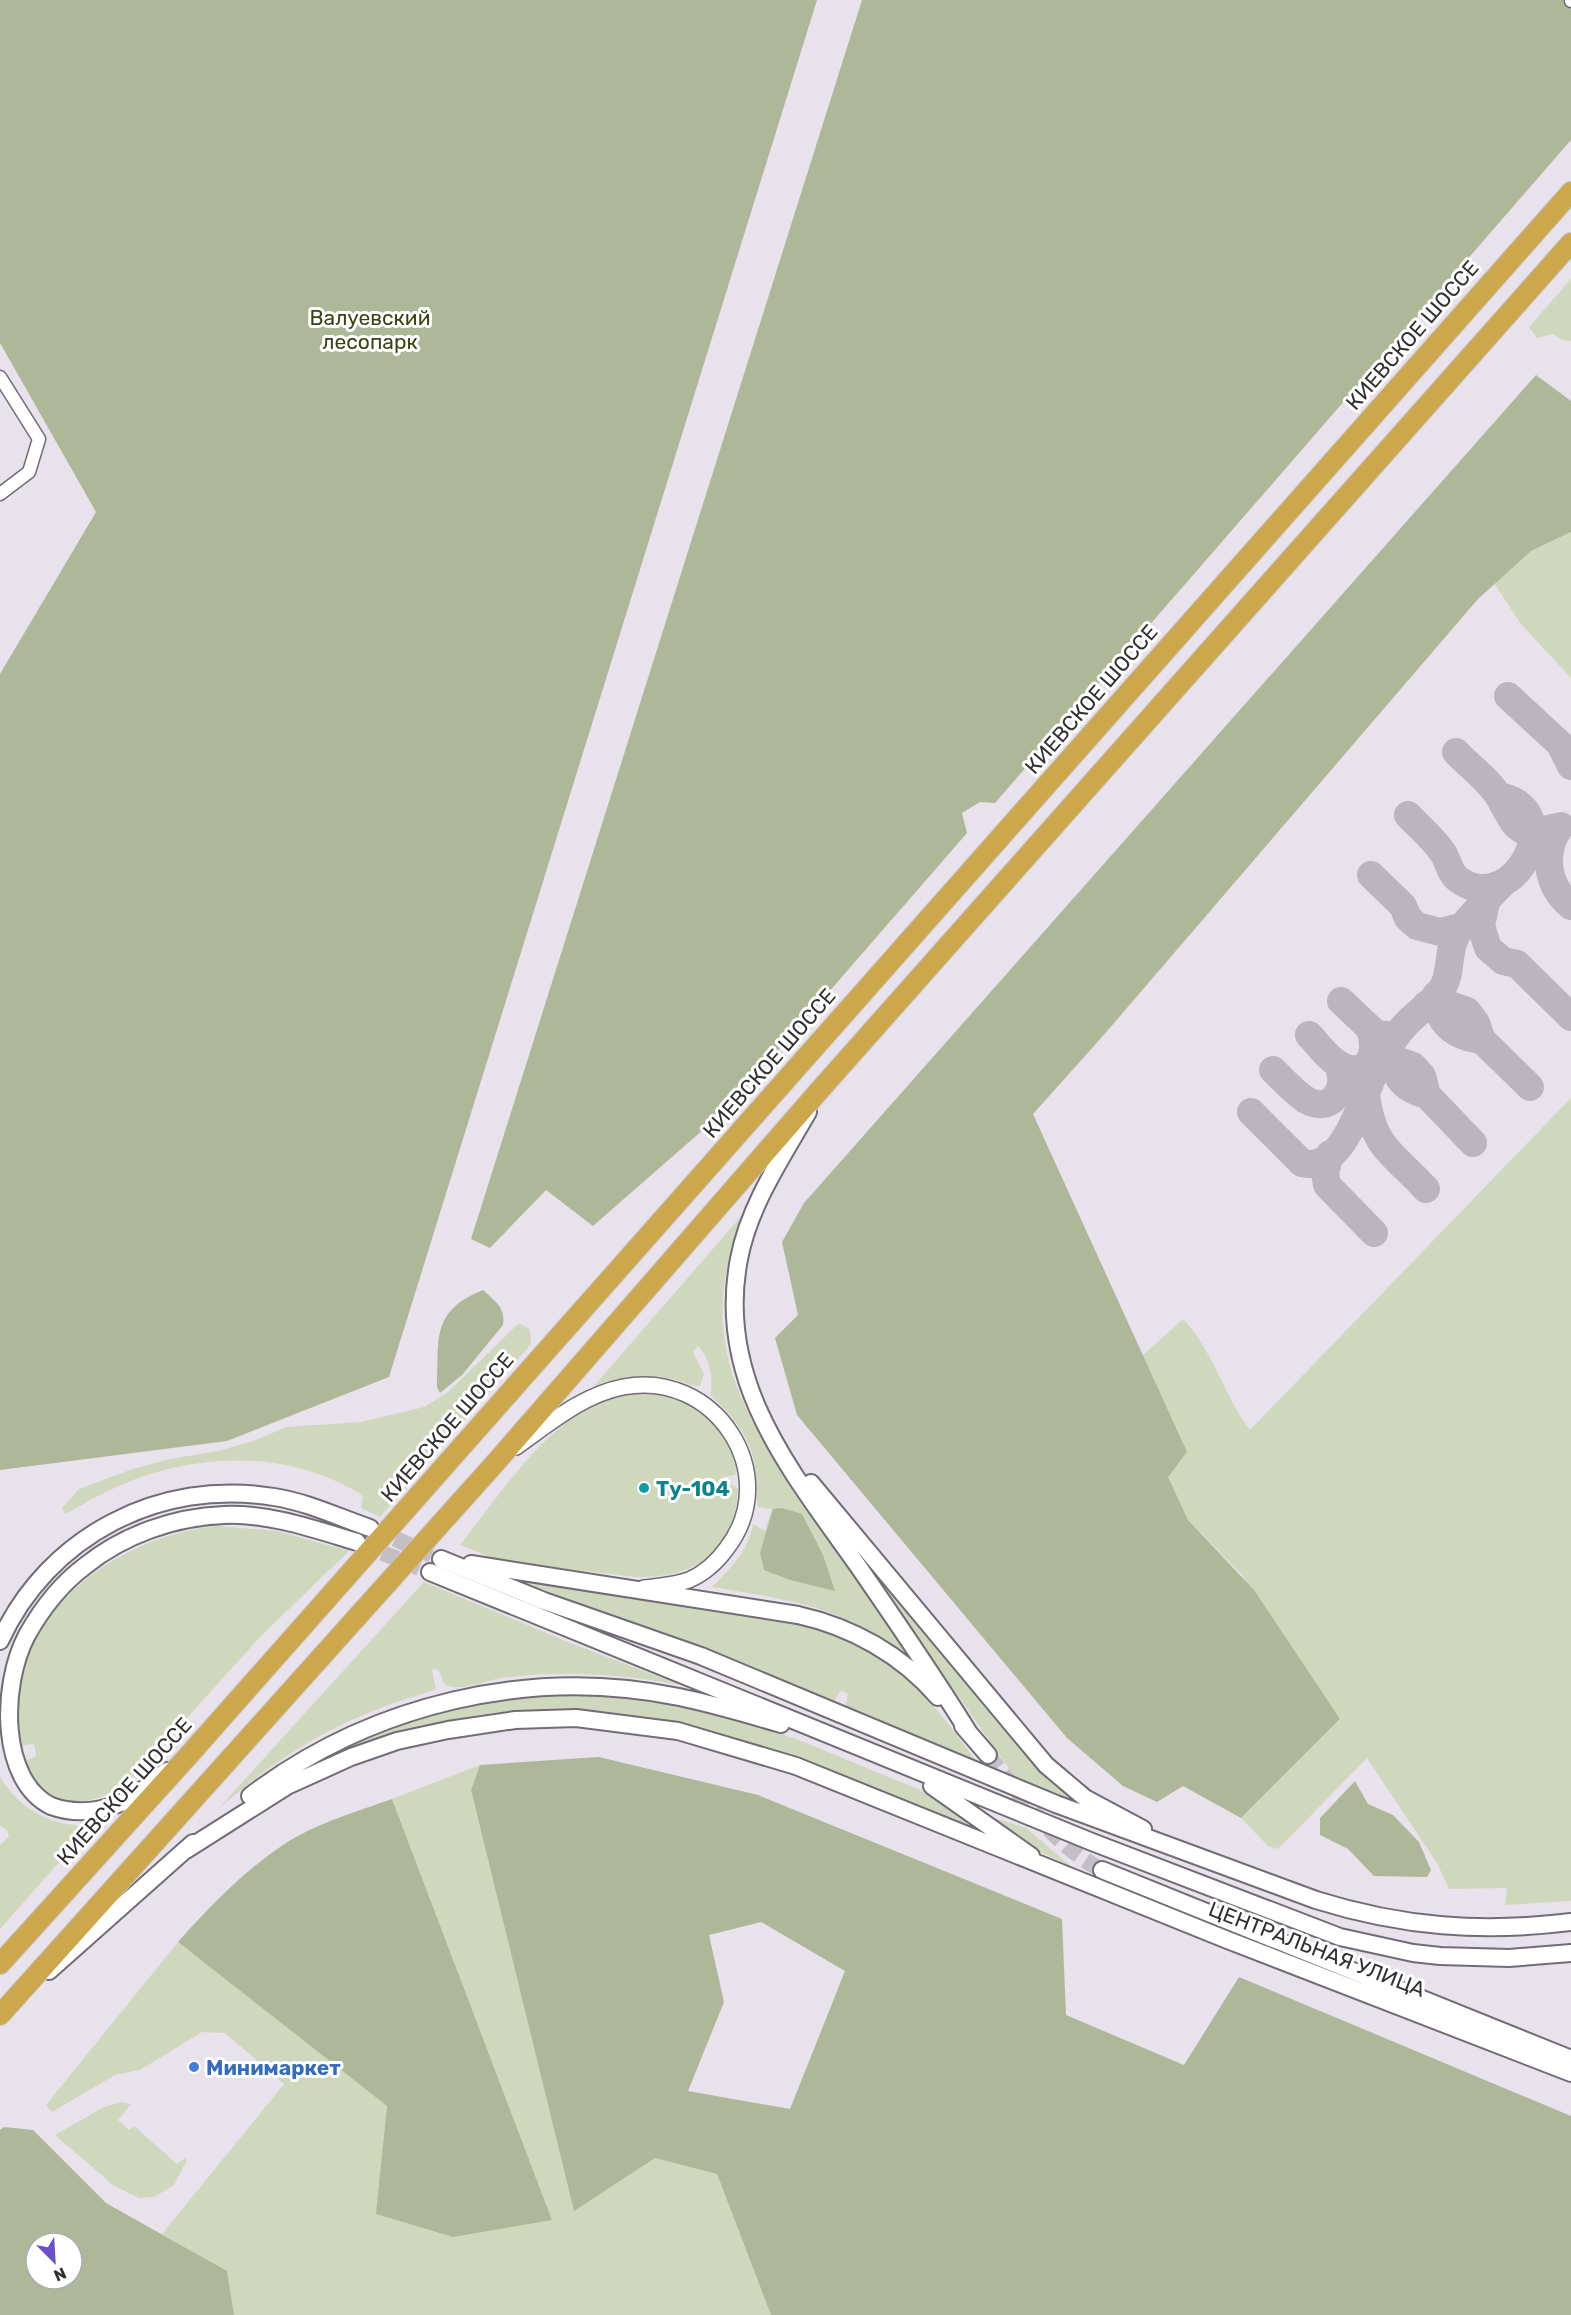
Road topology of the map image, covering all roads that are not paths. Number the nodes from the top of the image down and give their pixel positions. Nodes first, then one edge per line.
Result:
1 (1571, 192) edge
2 (1571, 243) edge
3 (0, 377) edge
4 (0, 494) edge
5 (818, 1092) junction
6 (767, 1429) junction
7 (497, 1461) junction
8 (370, 1528) tunnel mouth
9 (357, 1542) tunnel mouth
10 (435, 1565) junction
11 (634, 1589) junction
12 (0, 1641) edge
13 (969, 1732) junction
14 (831, 1735) junction
15 (189, 1755) junction
16 (988, 1755) tunnel mouth
17 (896, 1763) junction
18 (186, 1850) junction
19 (1183, 1851) junction
20 (1047, 1867) junction
21 (1102, 1870) tunnel mouth
22 (1571, 1922) edge
23 (1571, 1953) edge
24 (0, 1964) edge
25 (1, 2014) edge
26 (1571, 2059) edge
27 (1571, 2073) edge

1 - 15 highway, КИЕВСКОЕ ШОССЕ
2 - 5 highway
3 - 4 street
5 - 6 main road
5 - 7 highway
6 - 13 main road
6 - 19 main road
7 - 11 street
7 - 25 highway
8 - 12 main road
9 - 15 main road
10 - 11 main road
10 - 14 main road
10 - 19 main road
11 - 13 main road
13 - 16 main road
14 - 17 main road
14 - 18 main road
15 - 24 highway, КИЕВСКОЕ ШОССЕ
17 - 20 main road
17 - 23 main road
18 - 20 main road
18 - 25 main road
19 - 22 main road
20 - 27 main road, ЦЕНТРАЛЬНАЯ УЛИЦА
21 - 26 main road, ЦЕНТРАЛЬНАЯ УЛИЦА

